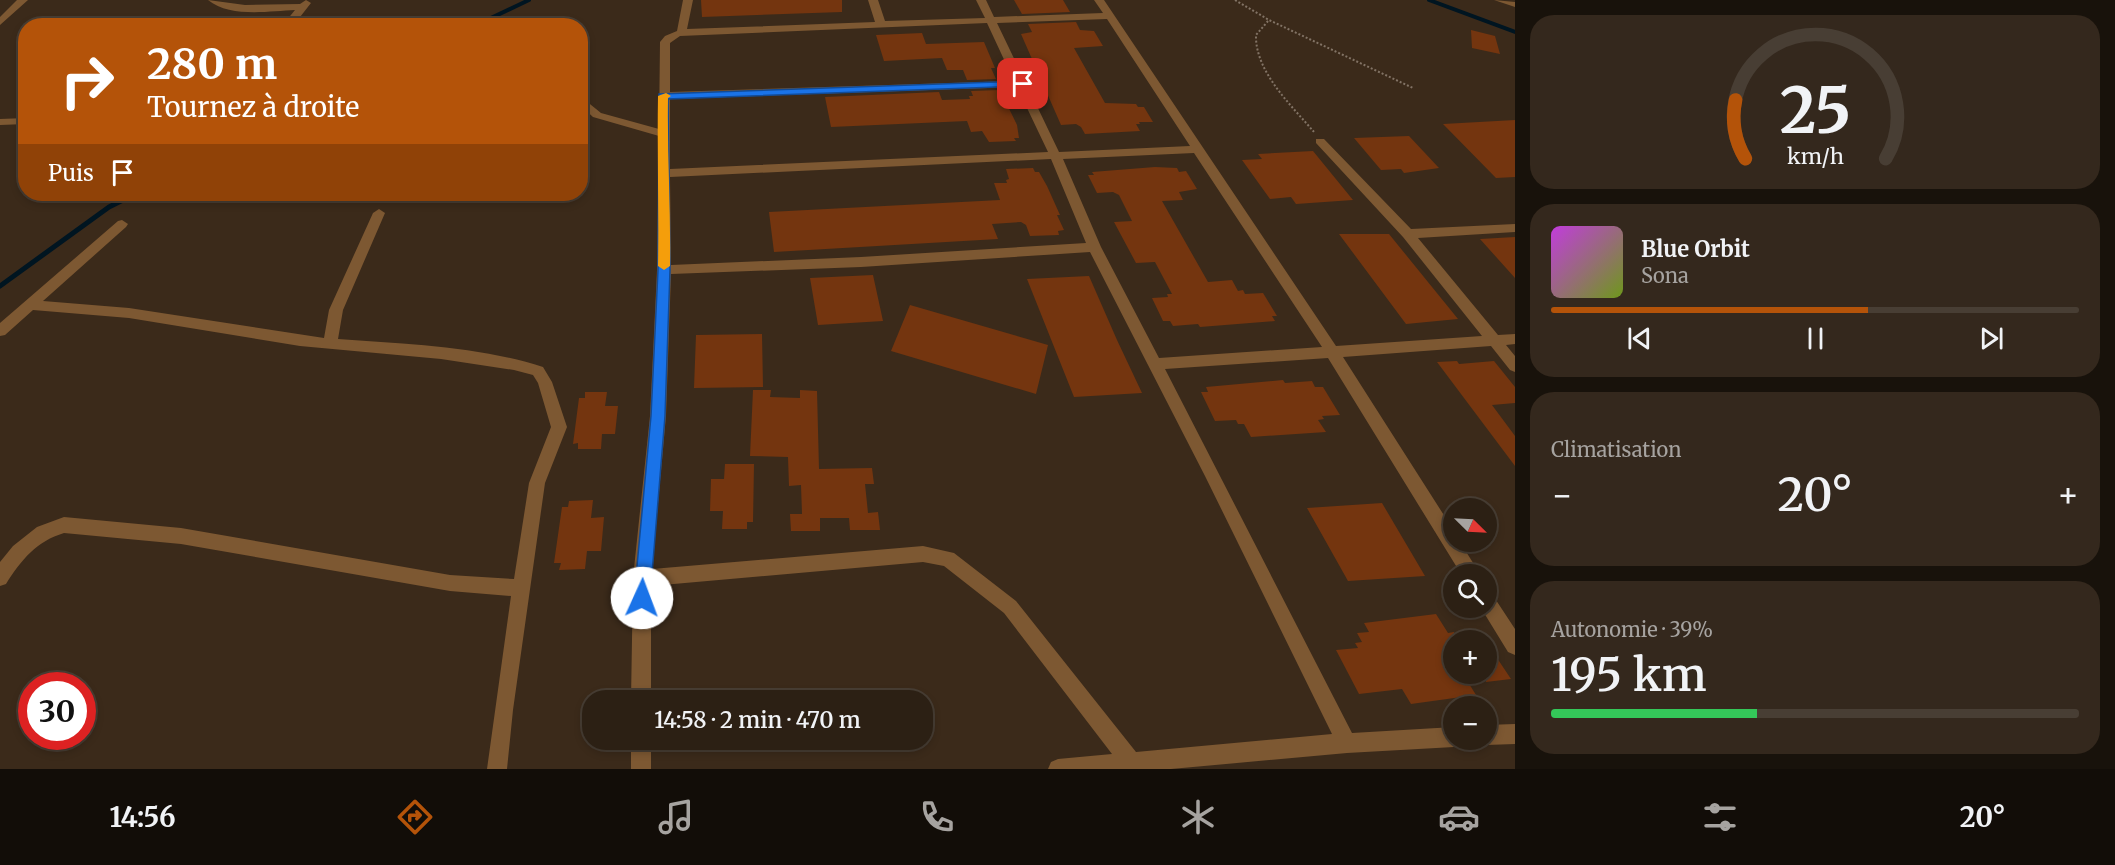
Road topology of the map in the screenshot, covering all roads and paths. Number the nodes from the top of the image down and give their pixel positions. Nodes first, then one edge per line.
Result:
1 (23, 0) edge
2 (213, 0) edge
3 (688, 0) edge
4 (873, 0) edge
5 (981, 0) edge
6 (1099, 0) edge
7 (1235, 0) edge
8 (1499, 0) edge
9 (305, 3) edge
10 (1512, 4) edge
11 (1109, 16) junction
12 (293, 18) edge
13 (990, 20) junction
14 (1269, 20) junction
15 (0, 22) edge
16 (881, 25) junction
17 (681, 33) junction
18 (1023, 84) junction
19 (1413, 88) dead end
20 (663, 96) junction
21 (588, 107) edge
22 (18, 121) edge
23 (0, 122) edge
24 (662, 133) junction
25 (1320, 141) joint
26 (1196, 149) junction
27 (1056, 157) junction
28 (665, 173) junction
29 (379, 213) dead end
30 (122, 224) dead end
31 (1515, 228) edge
32 (1408, 234) junction
33 (1094, 247) junction
34 (664, 270) junction
35 (30, 305) junction
36 (0, 332) edge
37 (1515, 339) edge
38 (1494, 340) junction
39 (330, 343) junction
40 (1332, 351) junction
41 (1155, 364) junction
42 (1515, 366) edge
43 (1465, 564) edge
44 (0, 578) edge
45 (642, 578) junction
46 (521, 588) junction
47 (1497, 617) edge
48 (1515, 646) edge
49 (641, 690) edge
50 (1515, 734) edge
51 (1497, 735) edge
52 (1443, 738) edge
53 (1347, 743) junction
54 (641, 750) edge
55 (1135, 766) edge
56 (497, 769) edge
57 (641, 769) edge
58 (1058, 769) edge

1 - 15 street
2 - 9 street
3 - 17 street
4 - 16 street
5 - 13 street
6 - 11 street
7 - 14 path
8 - 10 street
9 - 12 street
11 - 13 street
11 - 26 street
13 - 16 street
13 - 18 street
14 - 19 path
14 - 25 path
16 - 17 street
17 - 20 street
18 - 20 street
18 - 27 street
20 - 24 street
21 - 24 street
22 - 23 street
24 - 28 street
25 - 32 street
26 - 27 street
26 - 40 street
27 - 28 street
27 - 33 street
28 - 34 street
29 - 39 street
30 - 35 street
31 - 32 street
32 - 38 street
33 - 34 street
33 - 41 street
34 - 45 street
35 - 36 street
35 - 39 street
37 - 38 street
38 - 40 street
38 - 42 street
39 - 46 street
40 - 41 street
40 - 43 street
41 - 53 street
44 - 46 street
45 - 49 street
45 - 55 street
46 - 56 street
47 - 48 street
50 - 51 street
52 - 53 street
53 - 55 street
54 - 57 street
55 - 58 street

